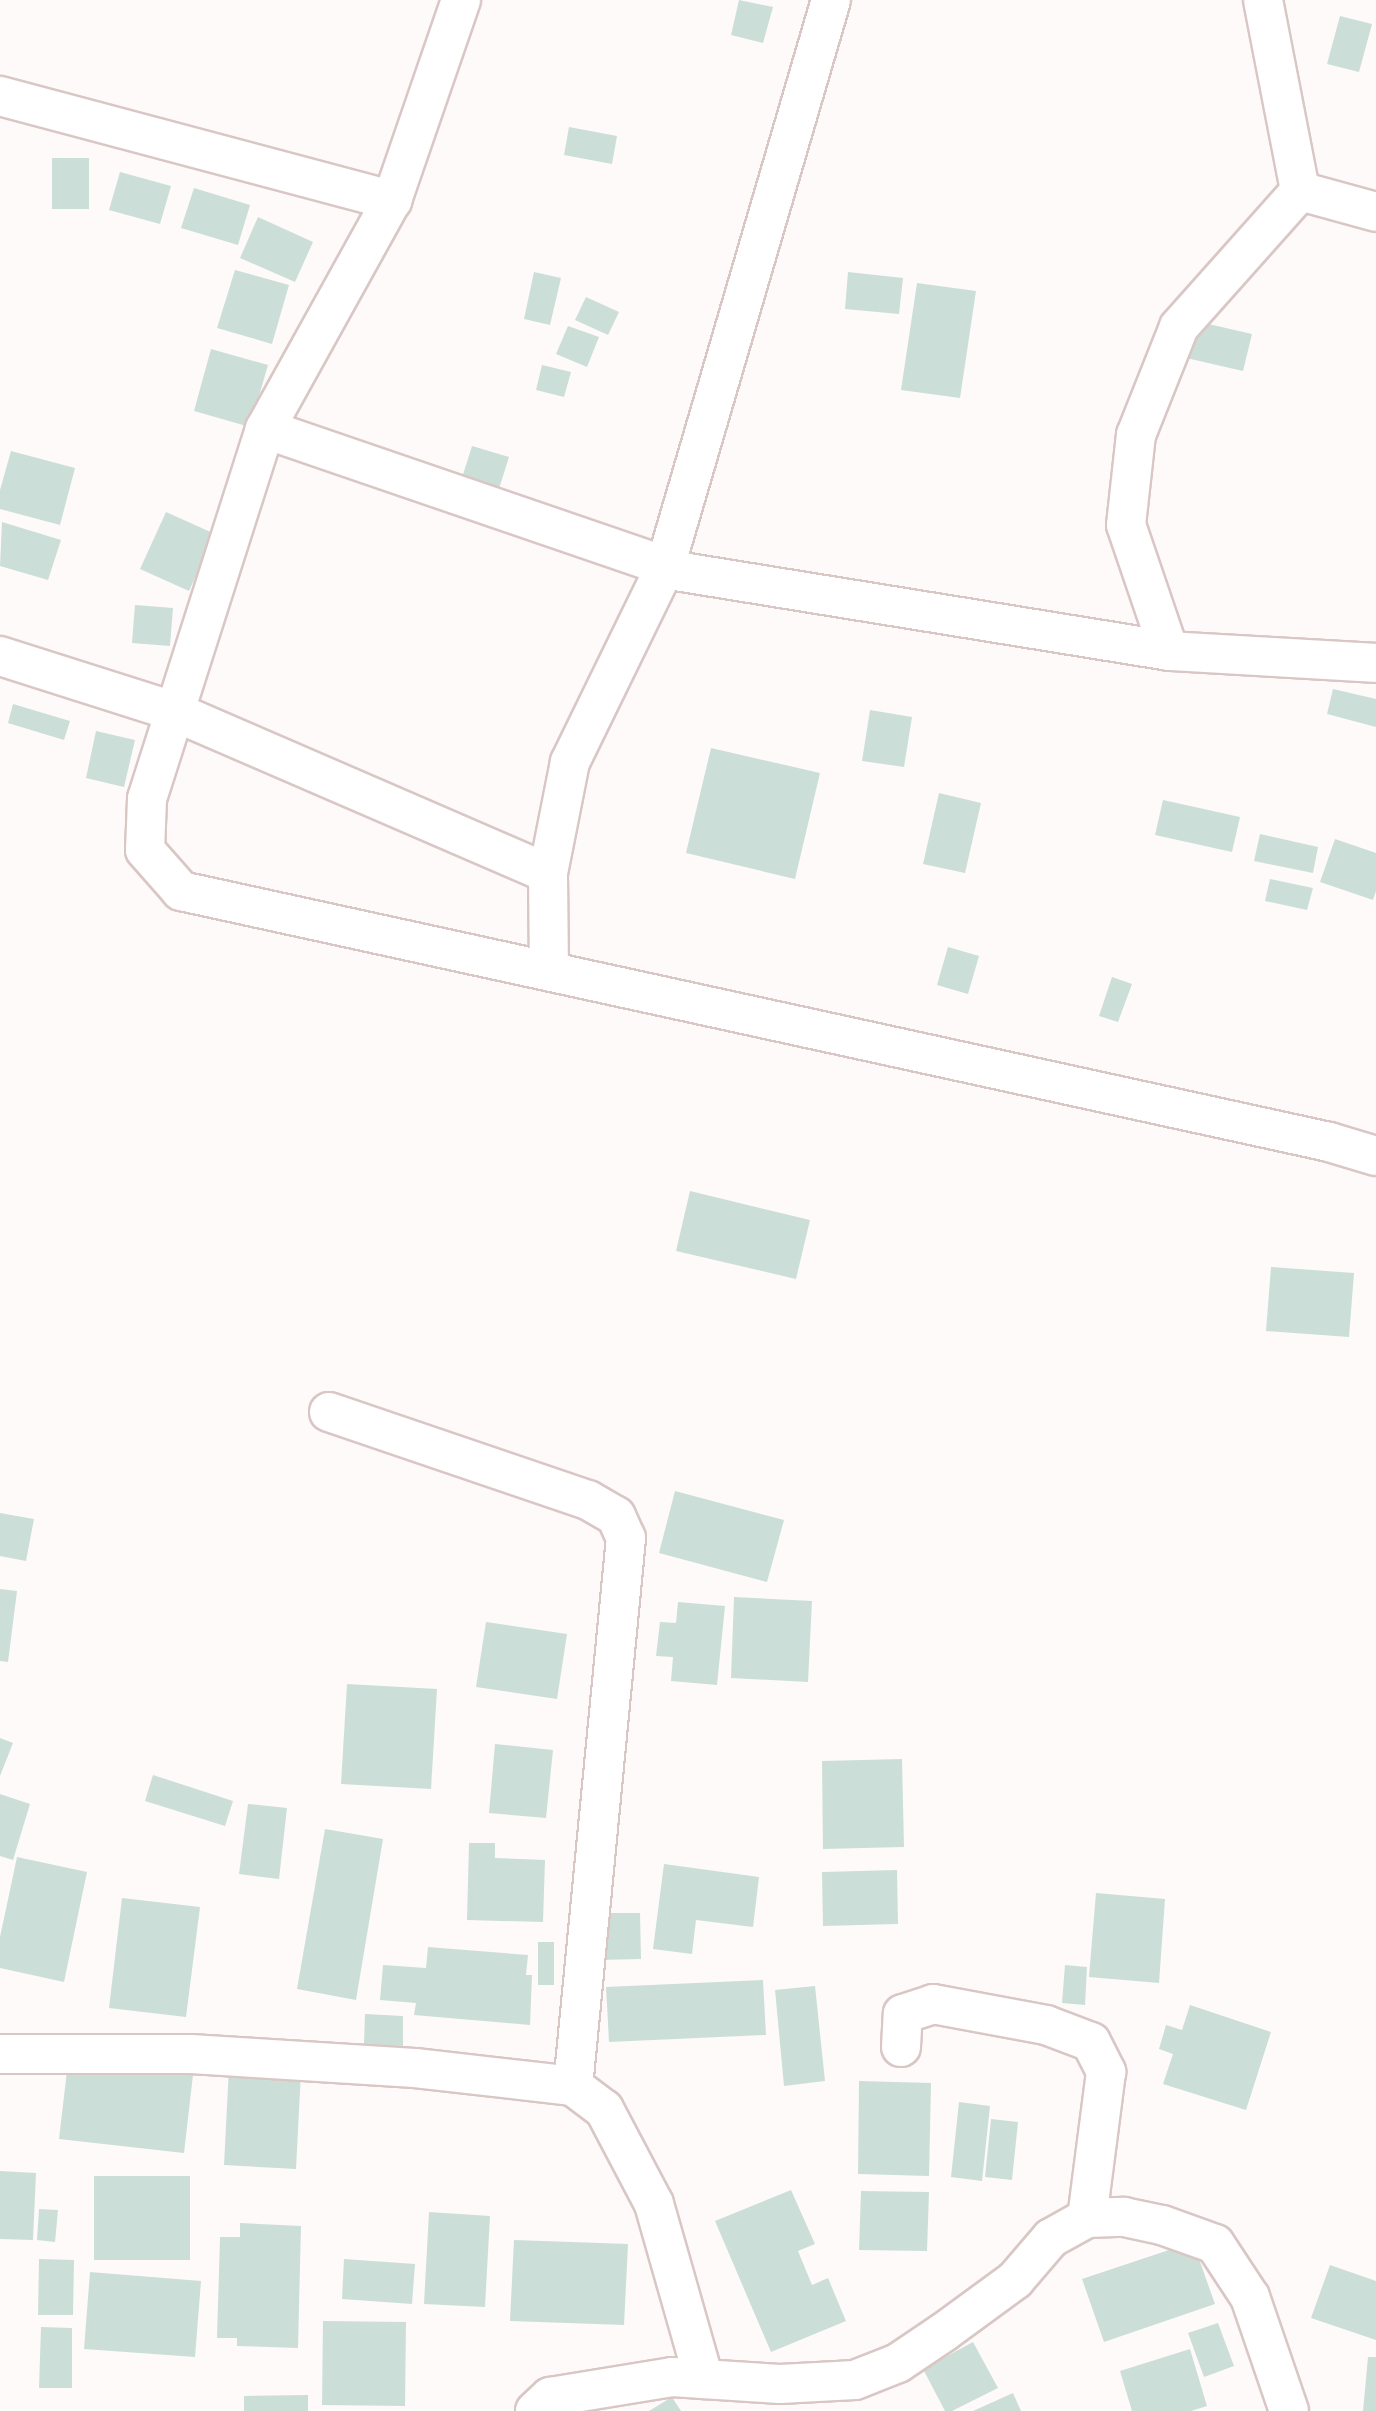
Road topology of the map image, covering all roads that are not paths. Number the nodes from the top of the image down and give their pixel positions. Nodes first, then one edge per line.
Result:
1 (461, 0) edge
2 (831, 0) edge
3 (1263, 0) edge
4 (0, 96) edge
5 (1300, 191) junction
6 (392, 200) junction
7 (1376, 212) edge
8 (265, 429) junction
9 (665, 567) junction
10 (1169, 651) junction
11 (0, 656) edge
12 (1376, 663) edge
13 (173, 711) junction
14 (548, 873) junction
15 (549, 971) junction
16 (1376, 1156) edge
17 (329, 1412) dead end
18 (901, 2048) dead end
19 (0, 2054) edge
20 (573, 2087) junction
21 (1087, 2218) junction
22 (704, 2379) junction
23 (535, 2411) edge
24 (1289, 2411) edge

1 - 6 street
2 - 9 street
3 - 5 street
4 - 6 street
5 - 7 street
5 - 10 street
6 - 8 street
8 - 9 street
8 - 13 street
9 - 10 street
9 - 14 street
10 - 12 street
11 - 13 street
13 - 14 street
13 - 15 street
14 - 15 street
15 - 16 street
17 - 20 street
18 - 21 street
19 - 20 street
20 - 22 street
21 - 22 street
21 - 24 street
22 - 23 street

